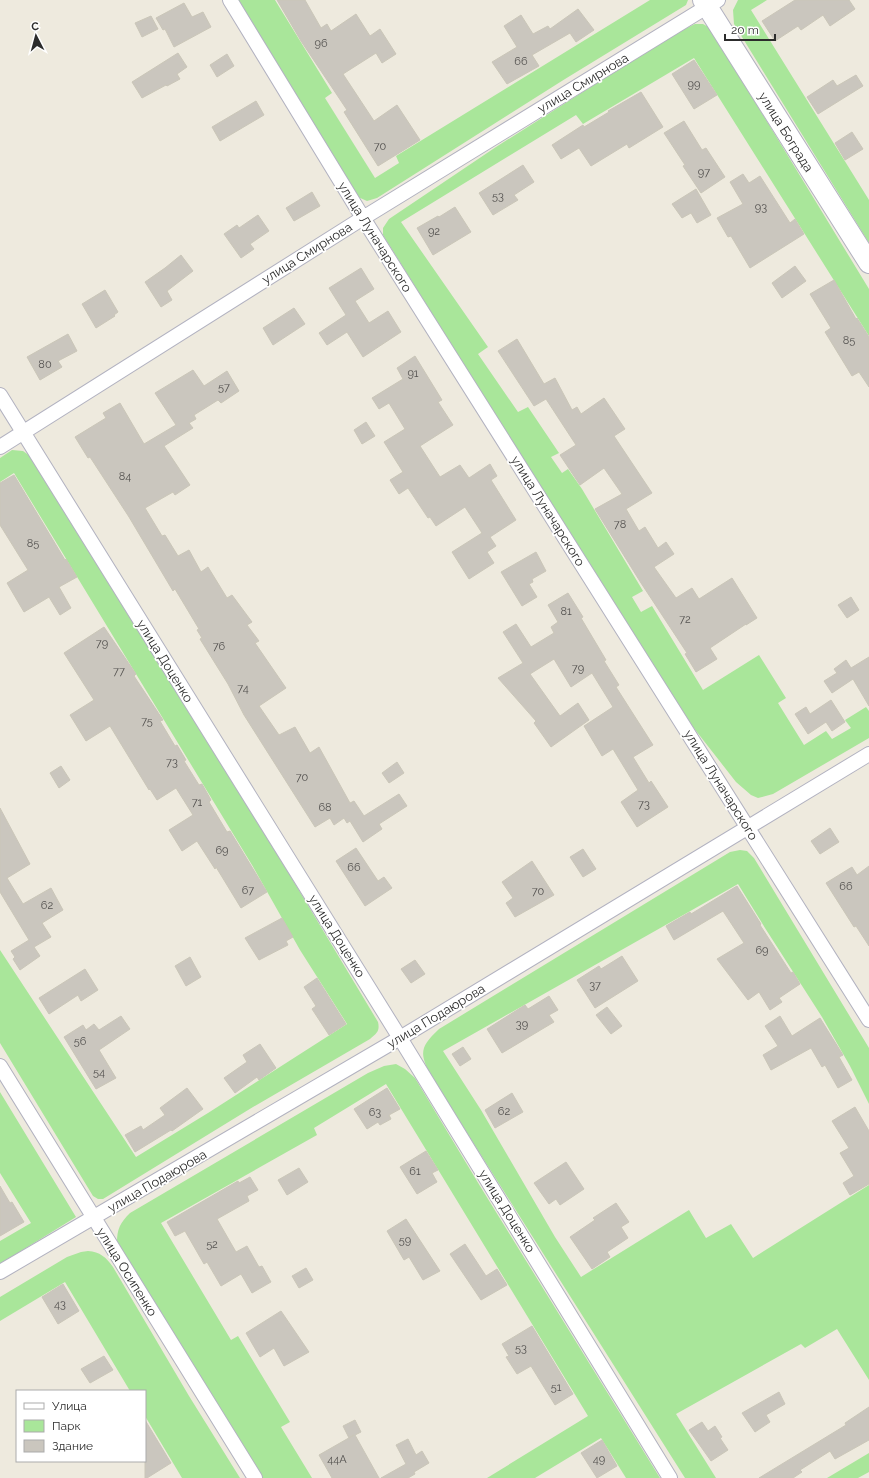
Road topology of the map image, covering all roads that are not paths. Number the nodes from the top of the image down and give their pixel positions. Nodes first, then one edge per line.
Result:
1 (230, 0) edge
2 (710, 2) edge
3 (363, 218) junction
4 (869, 263) edge
5 (0, 395) edge
6 (23, 433) junction
7 (0, 447) edge
8 (869, 754) edge
9 (749, 827) junction
10 (869, 1020) edge
11 (400, 1038) junction
12 (0, 1066) edge
13 (93, 1218) junction
14 (0, 1272) edge
15 (255, 1478) edge
16 (670, 1478) edge

1 - 3 street, улица Луначарского
2 - 3 street, улица Смирнова
2 - 4 street, улица Бограда
3 - 6 street, улица Смирнова
3 - 9 street, улица Луначарского
5 - 6 street, улица Доценко
6 - 7 street, улица Смирнова
6 - 11 street, улица Доценко
8 - 9 street, улица Подаюрова
9 - 10 street, улица Луначарского
9 - 11 street, улица Подаюрова
11 - 13 street, улица Подаюрова
11 - 16 street, улица Доценко
12 - 13 street, улица Осипенко
13 - 14 street, улица Подаюрова
13 - 15 street, улица Осипенко

